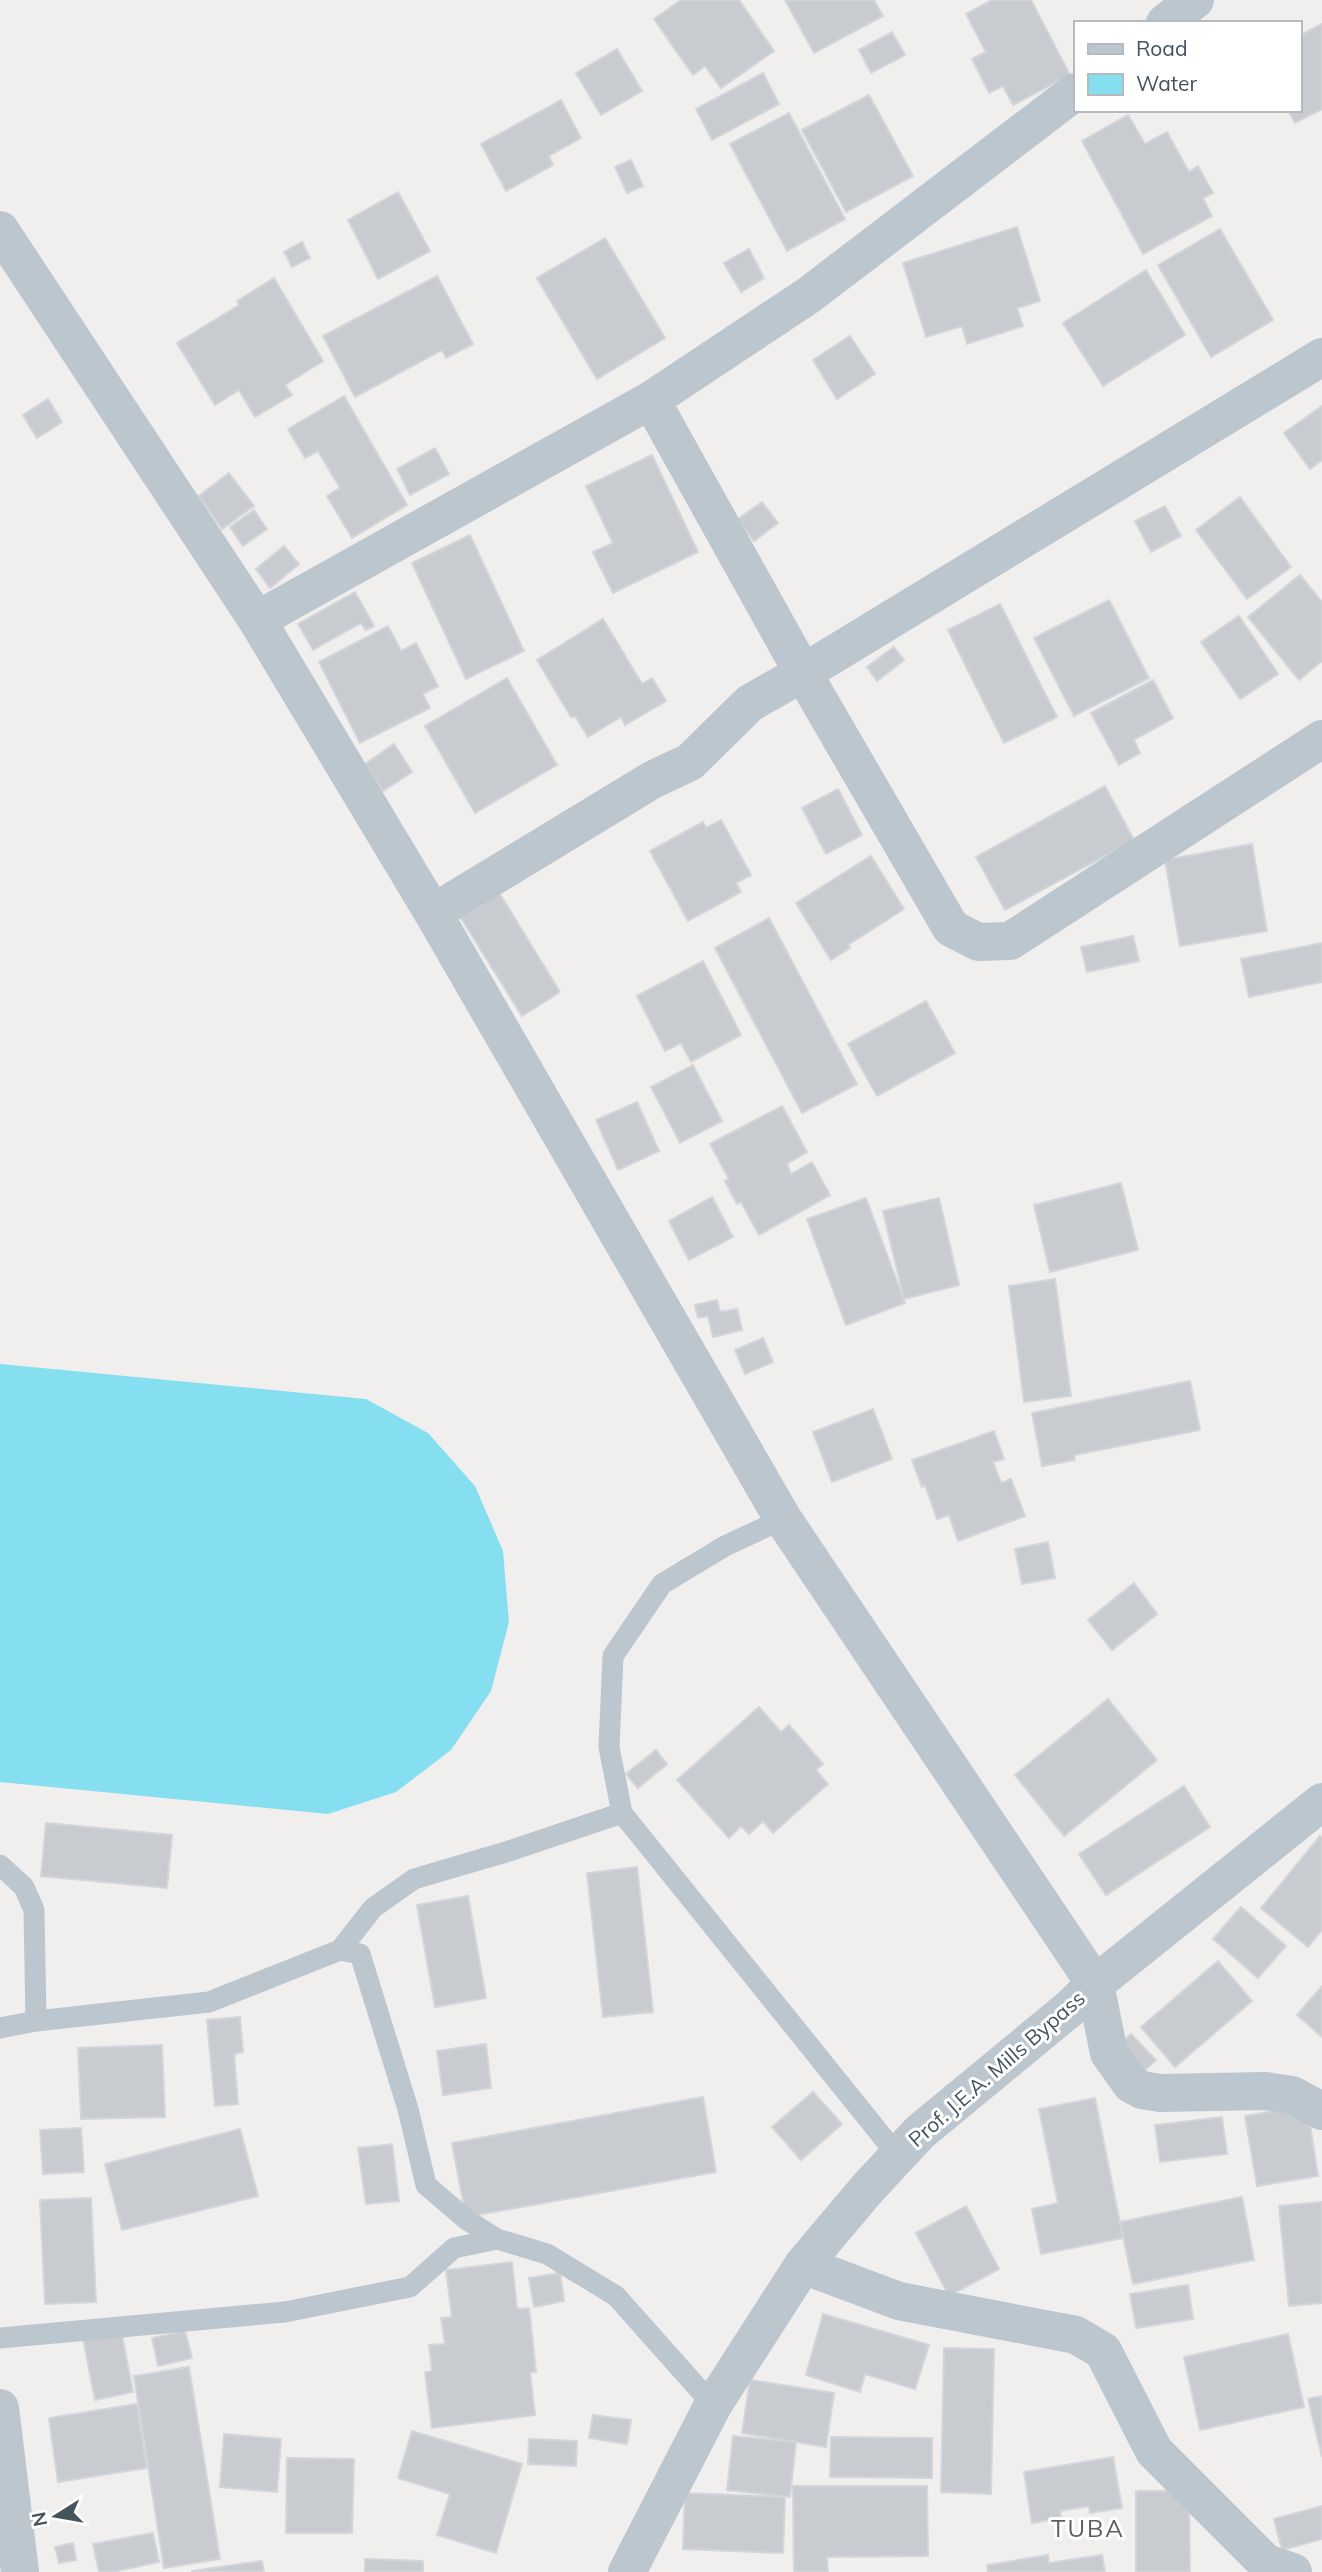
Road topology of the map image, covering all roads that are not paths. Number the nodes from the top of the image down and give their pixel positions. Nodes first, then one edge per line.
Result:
1 (1195, 0) edge
2 (1168, 21) edge
3 (1074, 93) edge
4 (0, 230) edge
5 (1322, 357) edge
6 (651, 400) junction
7 (257, 620) junction
8 (803, 674) junction
9 (1322, 739) edge
10 (433, 913) junction
11 (783, 1519) junction
12 (1322, 1802) edge
13 (622, 1813) junction
14 (0, 1865) edge
15 (340, 1950) junction
16 (1095, 1983) junction
17 (36, 2021) junction
18 (0, 2028) edge
19 (1322, 2111) edge
20 (898, 2156) junction
21 (497, 2239) junction
22 (803, 2265) junction
23 (0, 2338) edge
24 (713, 2405) junction
25 (0, 2409) edge
26 (20, 2572) edge
27 (626, 2572) edge
28 (1293, 2572) edge

1 - 2 street
3 - 6 street
4 - 7 street
5 - 8 street
6 - 7 street
6 - 8 street
7 - 10 street
8 - 9 street
8 - 10 street
10 - 11 street
11 - 13 lane
11 - 16 street
12 - 16 street, Prof. J.E.A. Mills Bypass
13 - 15 lane
13 - 20 lane
14 - 17 lane
15 - 17 lane
15 - 21 lane
16 - 19 street
16 - 20 street, Prof. J.E.A. Mills Bypass
17 - 18 lane
20 - 22 street, Prof. J.E.A. Mills Bypass
21 - 23 lane
21 - 24 lane
22 - 24 street, Prof. J.E.A. Mills Bypass
22 - 28 street
24 - 27 street, Prof. J.E.A. Mills Bypass
25 - 26 street

